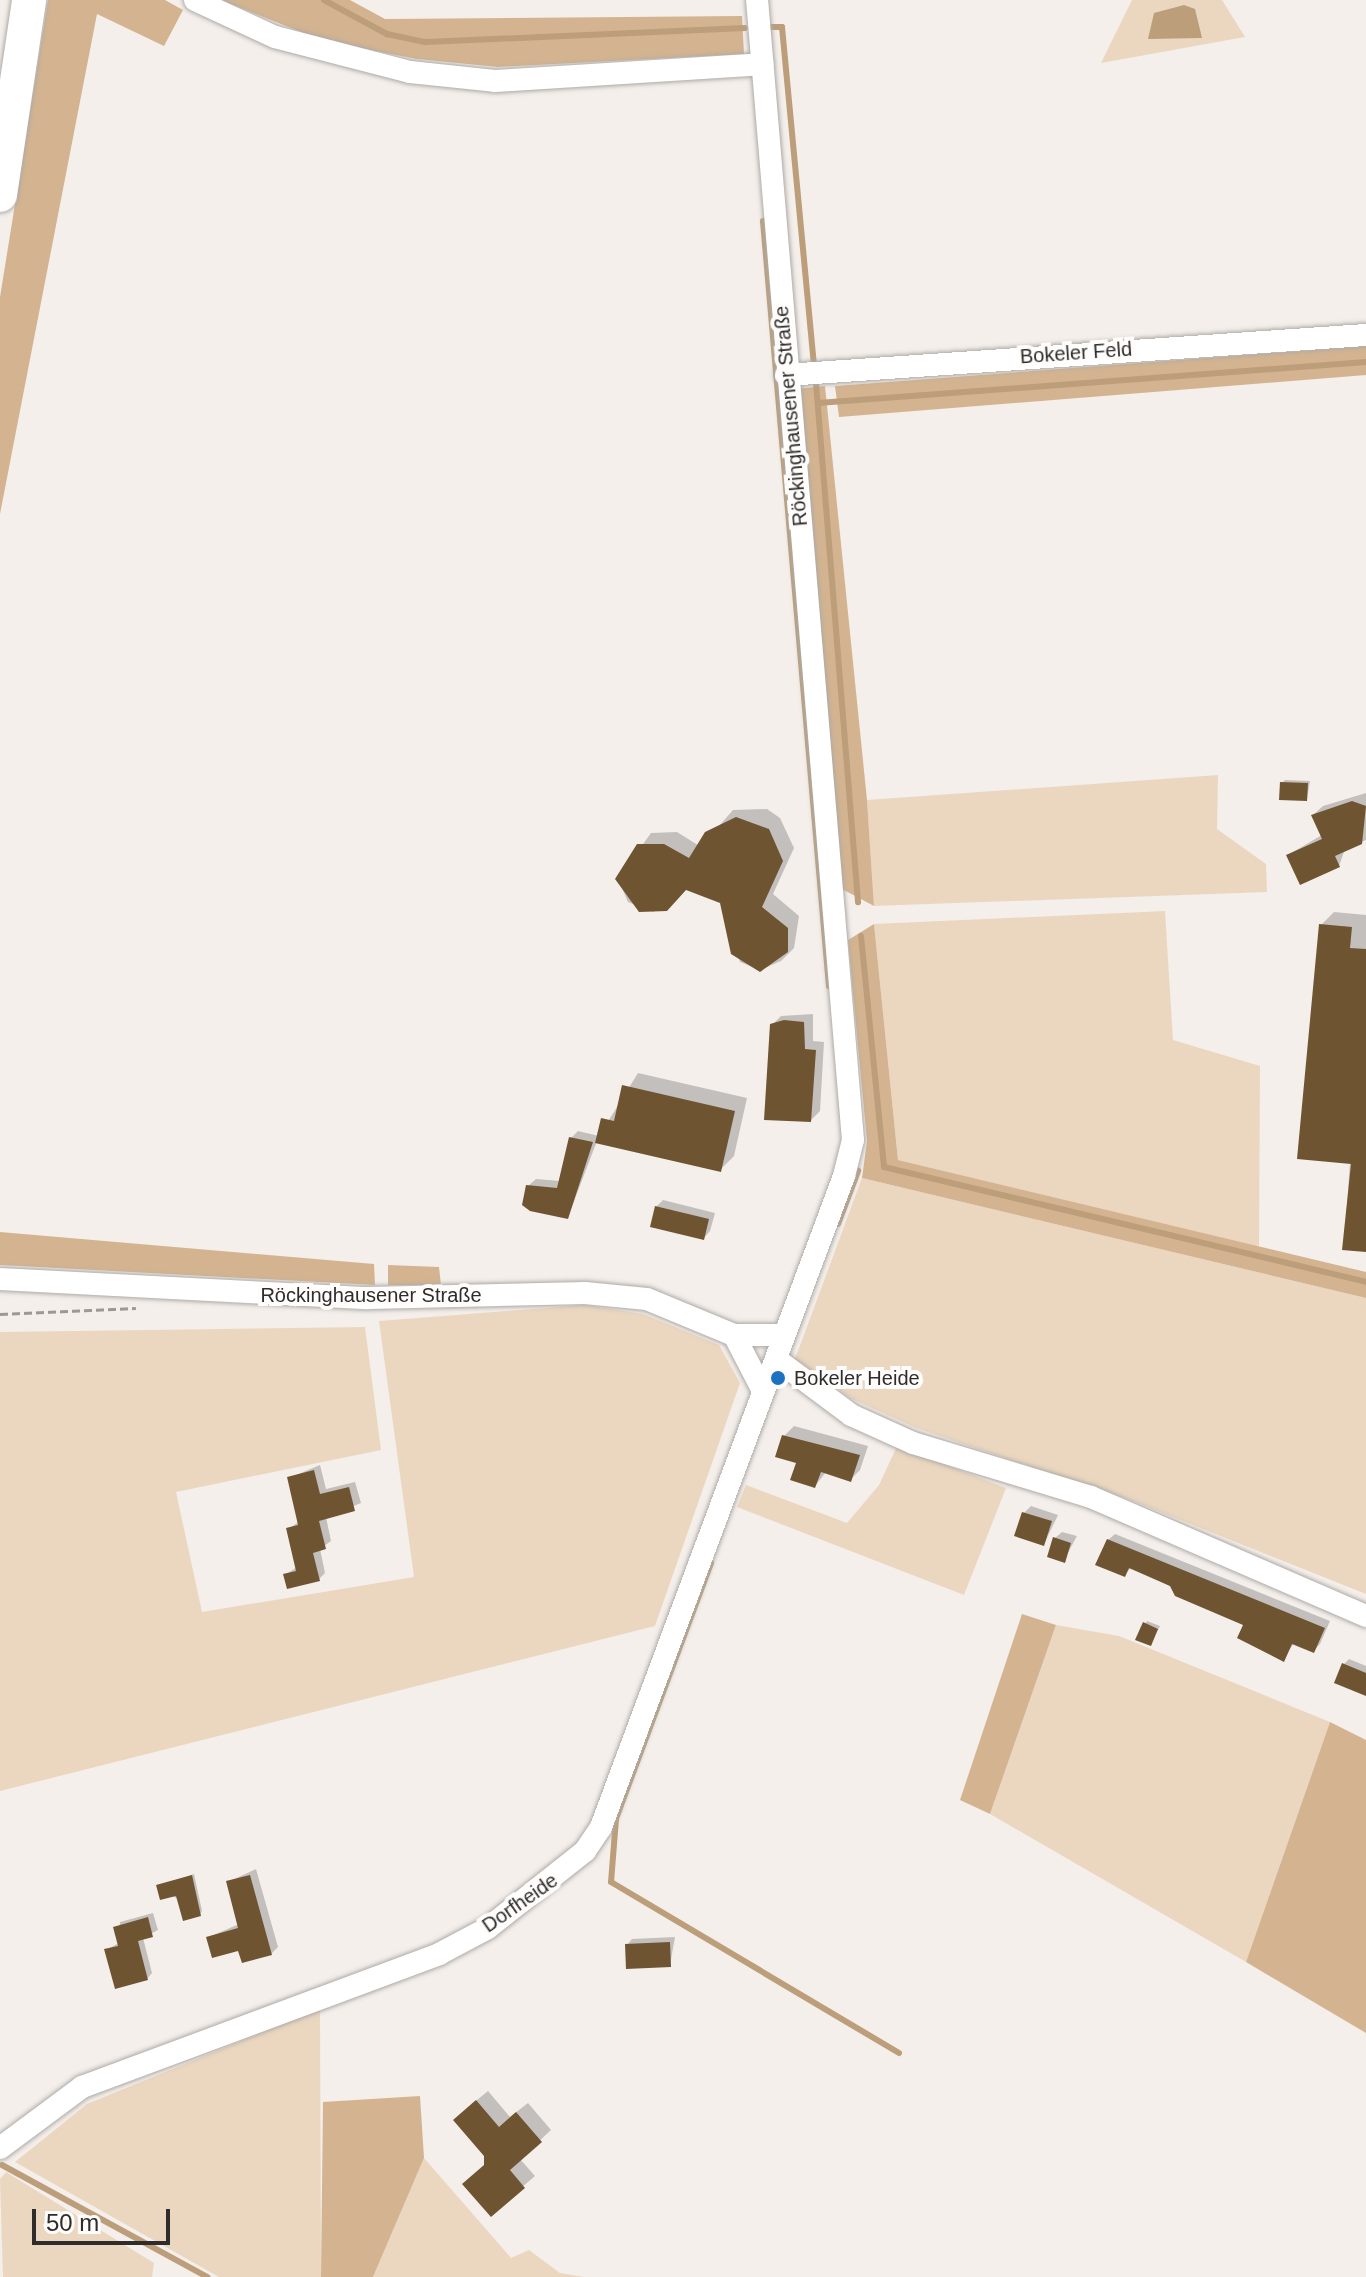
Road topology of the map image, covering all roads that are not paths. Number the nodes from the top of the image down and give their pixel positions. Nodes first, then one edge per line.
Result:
1 (29, 0) edge
2 (195, 0) edge
3 (757, 0) edge
4 (762, 64) junction
5 (0, 195) edge
6 (1366, 335) edge
7 (786, 375) junction
8 (0, 1279) edge
9 (734, 1335) junction
10 (783, 1335) junction
11 (776, 1359) junction
12 (762, 1389) junction
13 (1366, 1616) edge
14 (0, 2148) edge

1 - 5 main road
2 - 4 street
3 - 4 street, Röckinghausener Straße
4 - 7 street, Röckinghausener Straße
6 - 7 street, Bokeler Feld
7 - 10 street, Röckinghausener Straße
8 - 9 street, Röckinghausener Straße
9 - 10 street, Röckinghausener Straße
9 - 12 street
10 - 11 street, Röckinghausener Straße
11 - 12 street, Röckinghausener Straße
11 - 13 street
12 - 14 street, Dorfheide

